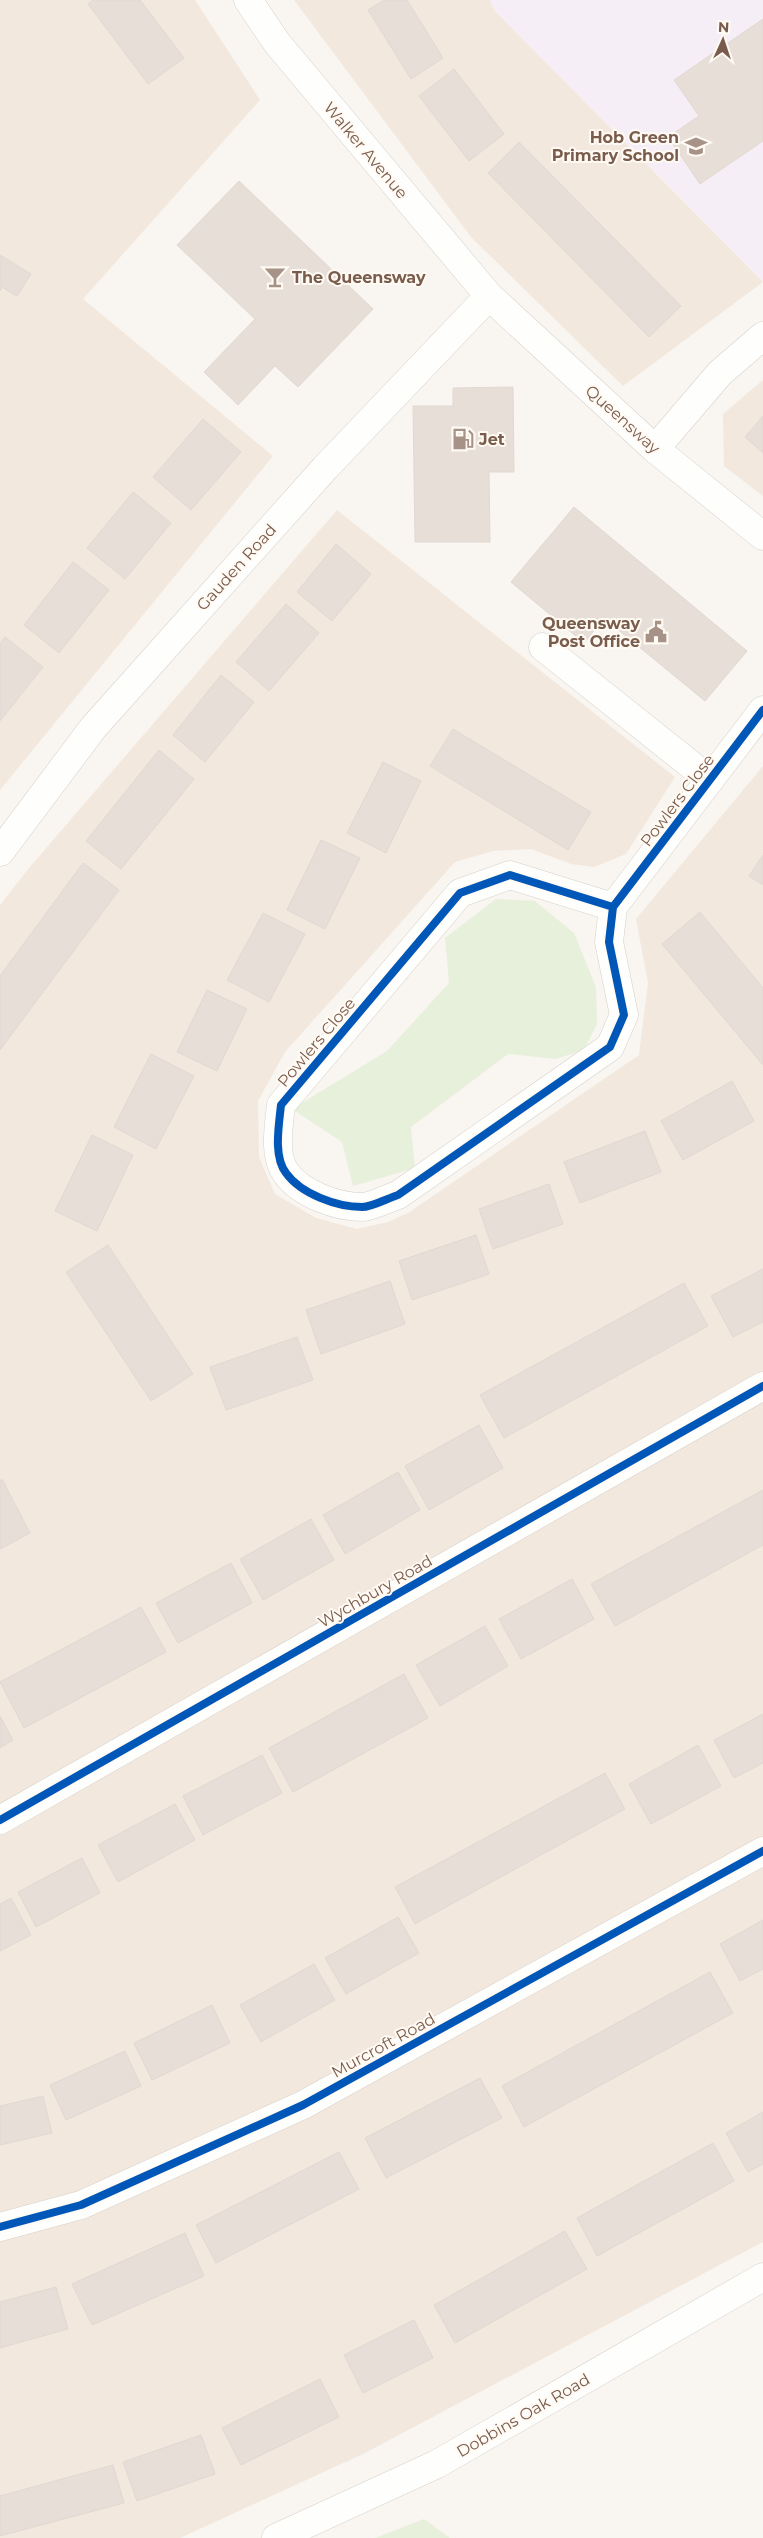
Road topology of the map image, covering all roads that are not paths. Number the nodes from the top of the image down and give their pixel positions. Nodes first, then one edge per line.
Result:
1 (248, 0) edge
2 (488, 296) junction
3 (763, 336) edge
4 (655, 449) junction
5 (763, 536) edge
6 (543, 647) dead end
7 (763, 710) edge
8 (710, 780) junction
9 (0, 852) edge
10 (612, 907) junction
11 (763, 1386) edge
12 (0, 1820) edge
13 (763, 1851) edge
14 (0, 2227) edge
15 (763, 2277) edge
16 (276, 2538) edge

1 - 2 street, Walker Avenue
2 - 4 street, Queensway
2 - 9 street, Gauden Road
3 - 4 street
4 - 5 street, Queensway
6 - 8 street
7 - 8 street, Powlers Close
8 - 10 street, Powlers Close
10 - 10 street, Powlers Close
11 - 12 street, Wychbury Road
13 - 14 street, Murcroft Road
15 - 16 street, Dobbins Oak Road

